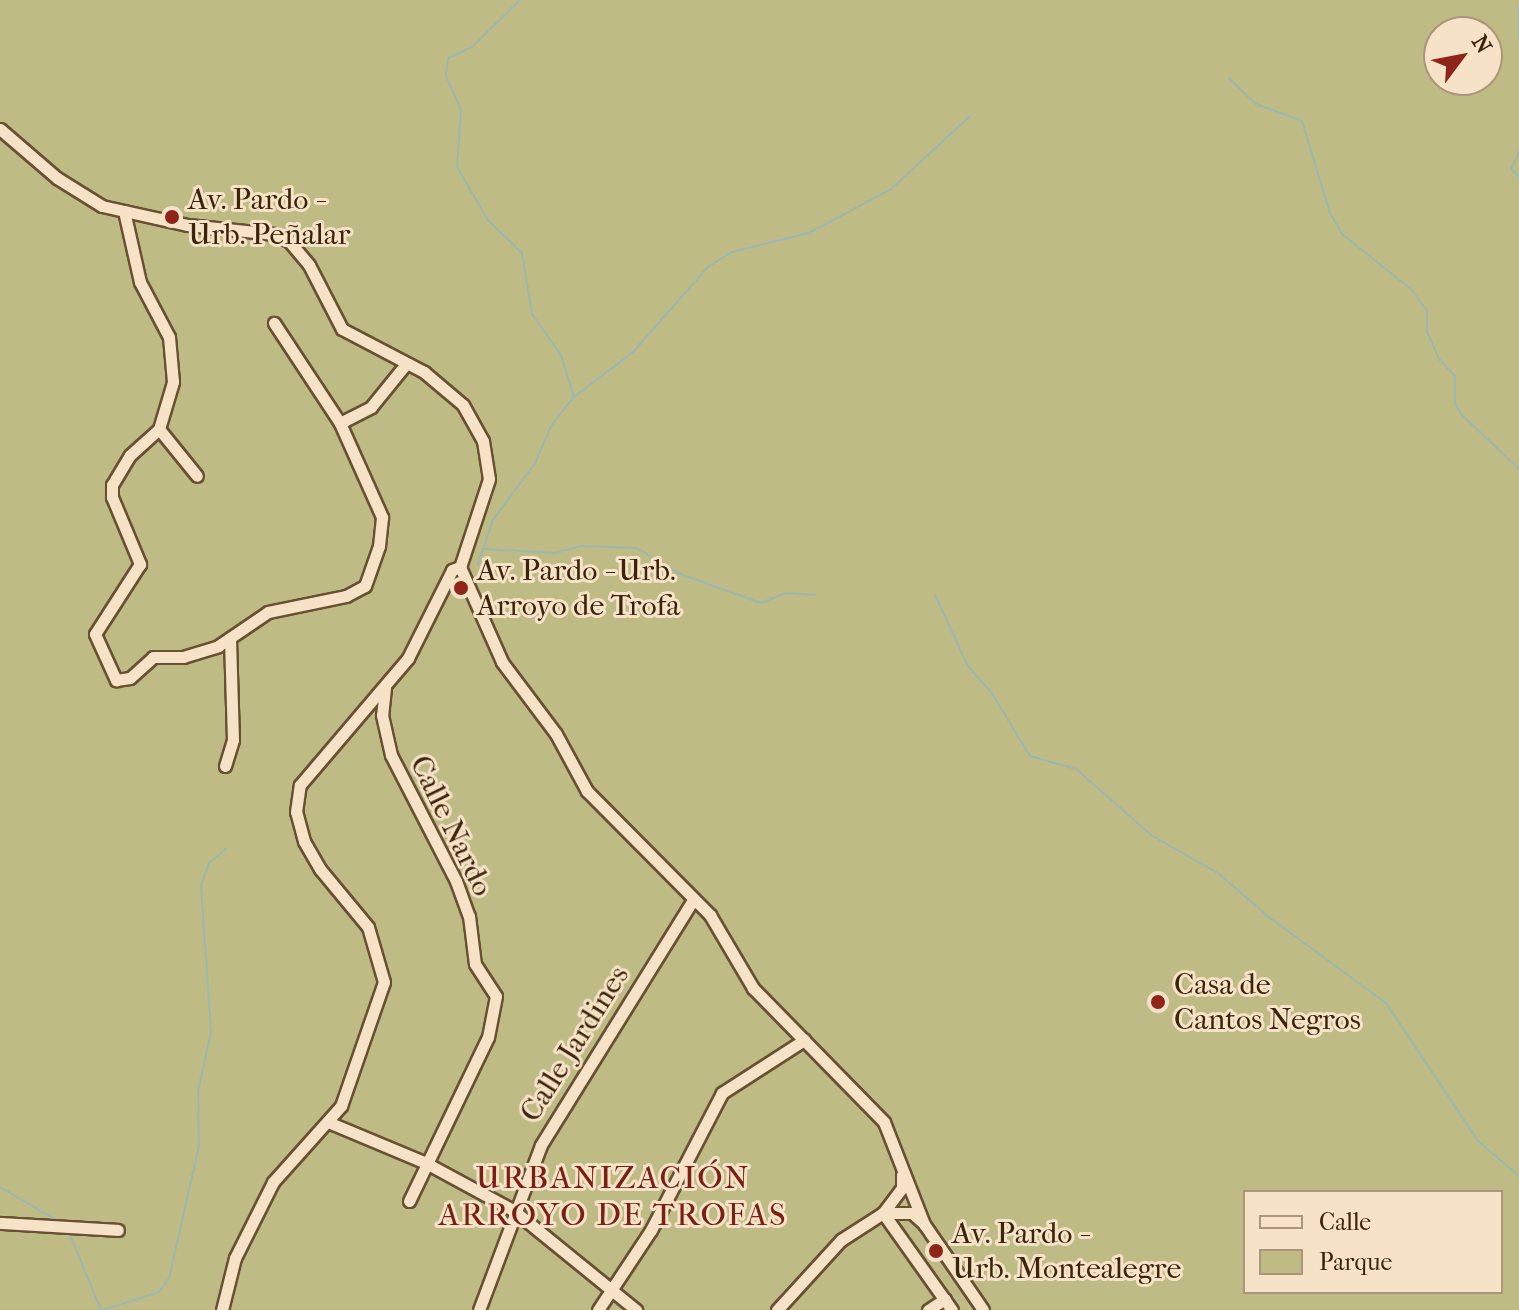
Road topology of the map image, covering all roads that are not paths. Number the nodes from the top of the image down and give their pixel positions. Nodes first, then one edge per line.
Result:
1 (0, 129) edge
2 (124, 211) junction
3 (141, 214) junction
4 (133, 235) junction
5 (274, 323) dead end
6 (406, 364) junction
7 (340, 423) junction
8 (159, 429) junction
9 (197, 476) dead end
10 (460, 567) junction
11 (230, 638) junction
12 (385, 688) junction
13 (225, 766) dead end
14 (693, 900) junction
15 (804, 1040) junction
16 (328, 1122) junction
17 (890, 1132) junction
18 (426, 1163) junction
19 (409, 1201) dead end
20 (902, 1202) junction
21 (513, 1210) junction
22 (883, 1213) junction
23 (0, 1223) edge
24 (924, 1224) junction
25 (118, 1230) dead end
26 (611, 1292) junction
27 (945, 1299) junction
28 (222, 1310) edge
29 (479, 1310) edge
30 (598, 1310) edge
31 (636, 1310) edge
32 (777, 1310) edge
33 (928, 1310) edge
34 (952, 1310) edge
35 (983, 1310) edge

1 - 2 street
2 - 3 street
2 - 4 street
3 - 4 street
3 - 6 street
4 - 8 street
5 - 7 street
6 - 7 street
6 - 10 street
7 - 11 street
8 - 9 street
8 - 11 street
10 - 12 street
10 - 14 street
11 - 13 street
12 - 16 street
12 - 18 street, Calle Nardo
14 - 15 street
14 - 21 street, Calle Jardines
15 - 17 street
15 - 26 street
16 - 18 street
16 - 28 street
17 - 20 street
17 - 20 street
18 - 19 street, Calle Nardo
18 - 21 street
20 - 22 street
20 - 24 street
20 - 24 street
21 - 26 street
21 - 29 street, Calle Jardines
22 - 27 street
22 - 32 street
23 - 25 street
24 - 35 street
26 - 30 street
26 - 31 street
27 - 33 street
27 - 34 street

